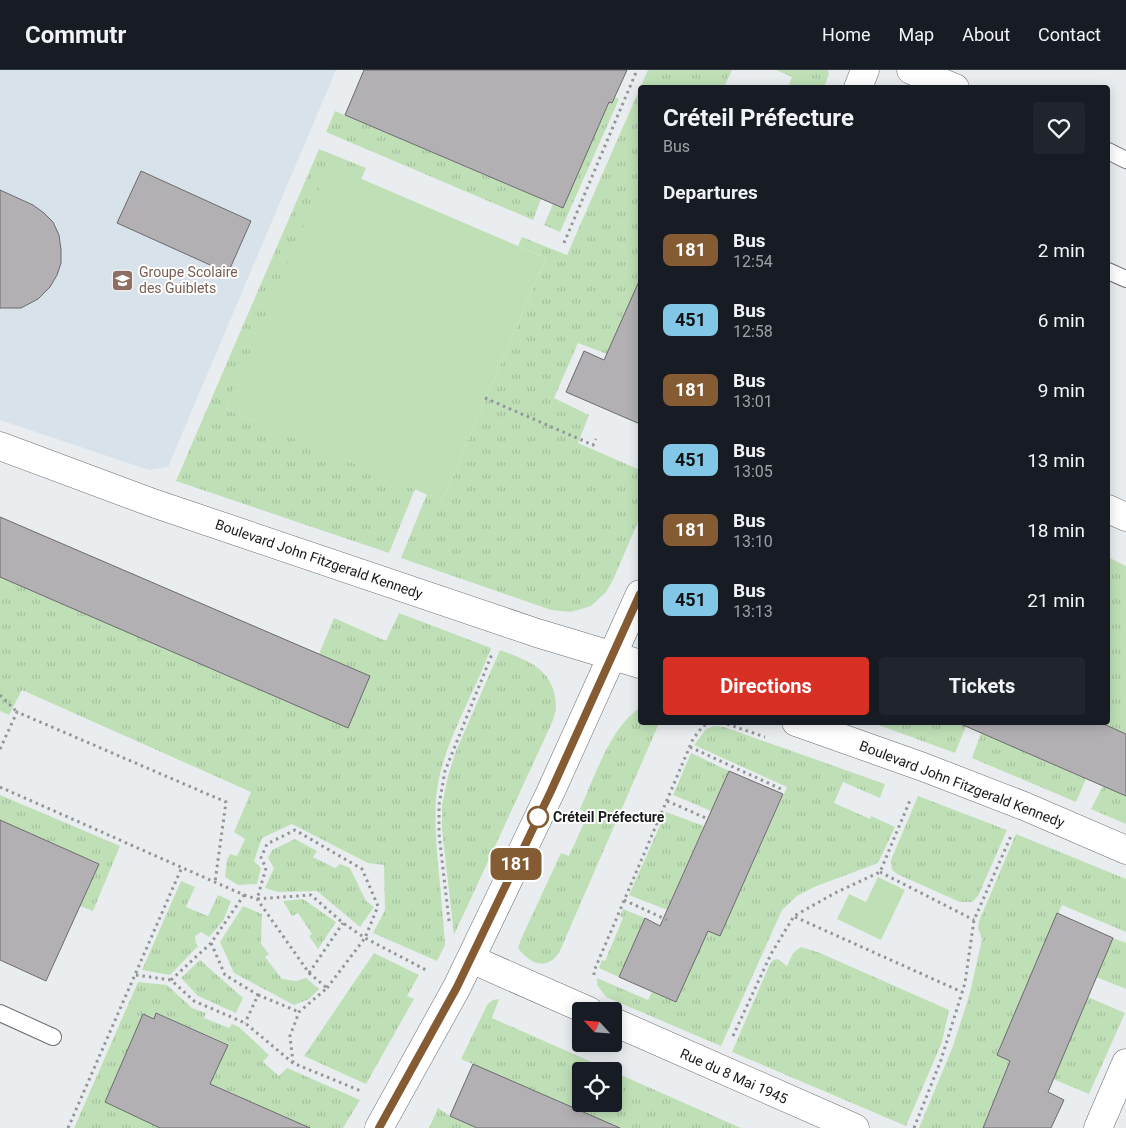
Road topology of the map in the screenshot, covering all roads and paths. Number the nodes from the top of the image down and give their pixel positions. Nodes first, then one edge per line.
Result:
1 (638, 70) edge
2 (865, 70) edge
3 (911, 70) edge
4 (859, 85) edge
5 (948, 85) edge
6 (1110, 152) edge
7 (1126, 160) edge
8 (564, 243) dead end
9 (1110, 272) edge
10 (1126, 279) edge
11 (485, 398) dead end
12 (596, 439) dead end
13 (0, 446) edge
14 (1110, 510) edge
15 (1126, 517) edge
16 (638, 598) edge
17 (492, 654) dead end
18 (612, 656) junction
19 (638, 663) edge
20 (0, 695) edge
21 (17, 712) junction
22 (705, 725) edge
23 (805, 725) edge
24 (690, 747) junction
25 (0, 749) edge
26 (0, 788) edge
27 (781, 790) dead end
28 (667, 801) junction
29 (1024, 806) junction
30 (708, 819) dead end
31 (899, 828) dead end
32 (1126, 850) edge
33 (182, 867) junction
34 (880, 872) junction
35 (214, 882) junction
36 (244, 895) junction
37 (257, 899) junction
38 (624, 900) junction
39 (794, 916) junction
40 (667, 920) dead end
41 (974, 920) junction
42 (343, 923) junction
43 (449, 926) dead end
44 (364, 938) junction
45 (211, 943) junction
46 (470, 959) junction
47 (309, 973) junction
48 (435, 974) dead end
49 (136, 975) junction
50 (594, 978) dead end
51 (171, 980) junction
52 (327, 988) junction
53 (962, 992) junction
54 (258, 995) junction
55 (572, 1004) edge
56 (299, 1012) junction
57 (0, 1014) edge
58 (245, 1023) junction
59 (622, 1026) edge
60 (53, 1037) dead end
61 (730, 1042) dead end
62 (293, 1063) junction
63 (1126, 1063) edge
64 (367, 1094) dead end
65 (68, 1128) edge
66 (379, 1128) edge
67 (855, 1128) edge
68 (914, 1128) edge
69 (1098, 1128) edge

1 - 8 path
2 - 4 street
3 - 5 street
6 - 7 lane
9 - 10 lane
11 - 12 path
13 - 18 street, Boulevard John Fitzgerald Kennedy
14 - 15 street
16 - 18 street
17 - 43 path
18 - 19 street, Boulevard John Fitzgerald Kennedy
18 - 46 street
20 - 21 path
21 - 25 path
21 - 35 path
22 - 24 path
23 - 29 street, Boulevard John Fitzgerald Kennedy
24 - 27 path
24 - 28 path
26 - 33 path
28 - 30 path
28 - 38 path
29 - 32 street, Boulevard John Fitzgerald Kennedy
29 - 41 path
31 - 34 path
33 - 35 path
33 - 49 path
34 - 39 path
34 - 41 path
35 - 36 path
36 - 37 path
36 - 45 path
37 - 42 path
37 - 44 path
37 - 47 path
38 - 40 path
38 - 50 path
39 - 53 path
39 - 61 path
41 - 53 path
42 - 44 path
42 - 47 path
44 - 48 path
44 - 52 path
45 - 51 path
45 - 54 path
46 - 55 street
46 - 66 street
47 - 52 path
49 - 51 path
49 - 65 path
51 - 58 path
52 - 56 path
53 - 68 path
54 - 56 path
54 - 58 path
56 - 62 path
57 - 60 lane
58 - 62 path
59 - 67 street, Rue du 8 Mai 1945
62 - 64 path
63 - 69 street

